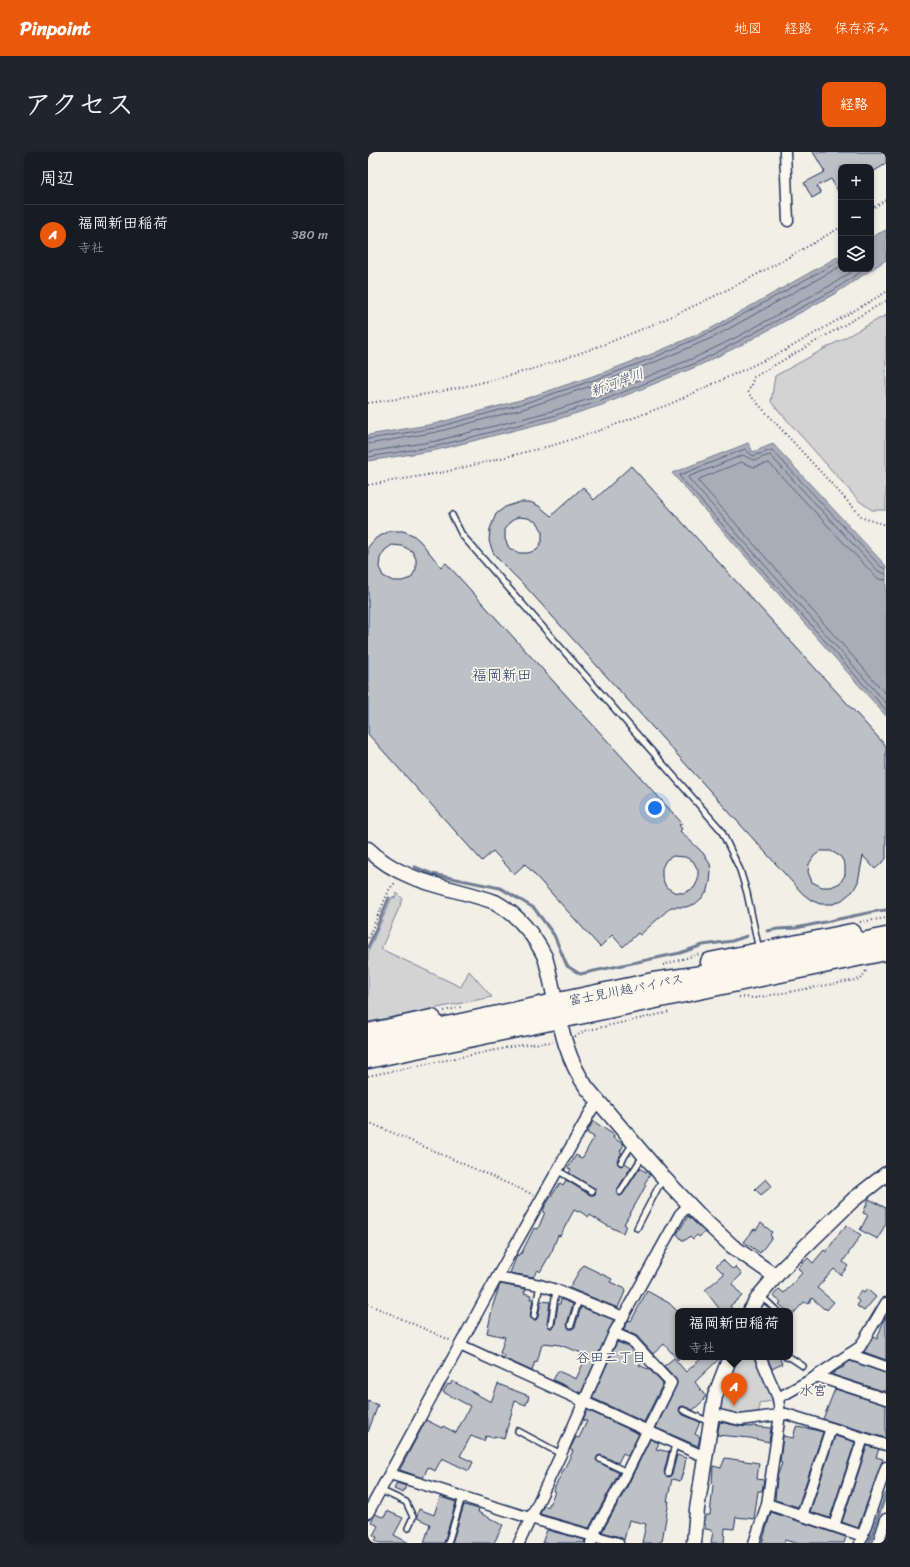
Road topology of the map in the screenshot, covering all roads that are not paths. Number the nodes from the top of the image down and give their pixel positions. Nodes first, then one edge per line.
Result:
1 (785, 152) edge
2 (788, 221) dead end
3 (452, 515) dead end
4 (368, 849) edge
5 (886, 930) edge
6 (886, 937) edge
7 (760, 951) junction
8 (886, 951) edge
9 (653, 982) junction
10 (489, 1018) junction
11 (561, 1025) junction
12 (368, 1033) edge
13 (368, 1045) edge
14 (368, 1059) edge
15 (368, 1070) edge
16 (598, 1102) junction
17 (633, 1142) junction
18 (644, 1154) junction
19 (621, 1162) dead end
20 (557, 1170) junction
21 (886, 1174) edge
22 (663, 1177) junction
23 (592, 1190) dead end
24 (620, 1192) dead end
25 (690, 1204) junction
26 (637, 1228) dead end
27 (775, 1276) junction
28 (497, 1277) junction
29 (540, 1285) junction
30 (556, 1290) junction
31 (760, 1295) junction
32 (579, 1299) junction
33 (886, 1303) edge
34 (752, 1308) edge
35 (774, 1308) edge
36 (534, 1316) dead end
37 (623, 1317) junction
38 (551, 1324) dead end
39 (571, 1325) dead end
40 (614, 1334) junction
41 (460, 1345) junction
42 (849, 1354) junction
43 (793, 1359) edge
44 (729, 1360) edge
45 (761, 1360) edge
46 (803, 1366) dead end
47 (886, 1367) edge
48 (816, 1376) junction
49 (778, 1398) junction
50 (886, 1399) edge
51 (584, 1402) junction
52 (683, 1410) dead end
53 (780, 1414) junction
54 (711, 1418) junction
55 (831, 1428) junction
56 (518, 1431) dead end
57 (647, 1431) junction
58 (863, 1438) junction
59 (675, 1444) junction
60 (886, 1445) edge
61 (561, 1454) junction
62 (705, 1457) junction
63 (600, 1459) dead end
64 (886, 1467) edge
65 (627, 1472) junction
66 (668, 1472) dead end
67 (390, 1474) junction
68 (380, 1490) junction
69 (462, 1497) junction
70 (767, 1504) junction
71 (368, 1513) edge
72 (802, 1516) junction
73 (530, 1518) junction
74 (886, 1519) edge
75 (834, 1526) junction
76 (408, 1528) dead end
77 (862, 1539) edge
78 (592, 1540) edge
79 (448, 1543) edge
80 (519, 1543) edge
81 (618, 1543) edge
82 (694, 1543) edge
83 (754, 1543) edge
84 (878, 1543) edge

1 - 2 street
3 - 7 lane
4 - 11 street
5 - 7 highway
6 - 9 highway, 富士見川越バイパス
7 - 9 highway
8 - 11 highway, 富士見川越バイパス
9 - 11 highway, 富士見川越バイパス
10 - 11 highway, 富士見川越バイパス
10 - 12 highway
10 - 13 highway, 富士見川越バイパス
11 - 14 highway, 富士見川越バイパス
11 - 15 highway
11 - 16 street
16 - 17 street
16 - 20 street
17 - 18 street
17 - 19 lane
18 - 22 street
18 - 24 lane
20 - 23 lane
20 - 28 street
21 - 27 street
22 - 25 street
22 - 26 lane
25 - 27 street
25 - 37 street
27 - 31 street
28 - 29 street
28 - 41 street
29 - 30 street
29 - 36 lane
30 - 32 street
30 - 38 lane
31 - 34 street
31 - 35 lane
32 - 37 street
32 - 39 lane
33 - 42 street
37 - 40 street
40 - 51 street
40 - 57 street
41 - 51 street
41 - 67 street
42 - 47 street
42 - 48 street
43 - 46 lane
44 - 54 street
45 - 49 street
48 - 49 street
48 - 50 street
49 - 53 street
51 - 57 street
51 - 61 street
52 - 54 lane
53 - 54 street
53 - 55 street
53 - 70 street
54 - 62 street
55 - 58 street
55 - 72 street
56 - 61 lane
57 - 59 street
57 - 65 street
58 - 60 street
58 - 75 street
59 - 62 street
59 - 66 lane
61 - 73 street
62 - 82 street
63 - 65 lane
64 - 77 street
65 - 78 street
67 - 68 street
67 - 69 street
68 - 71 street
68 - 76 lane
69 - 73 street
69 - 79 lane
70 - 72 street
70 - 83 street
72 - 75 street
73 - 78 street
73 - 80 street
74 - 84 street
75 - 77 street
78 - 81 street

